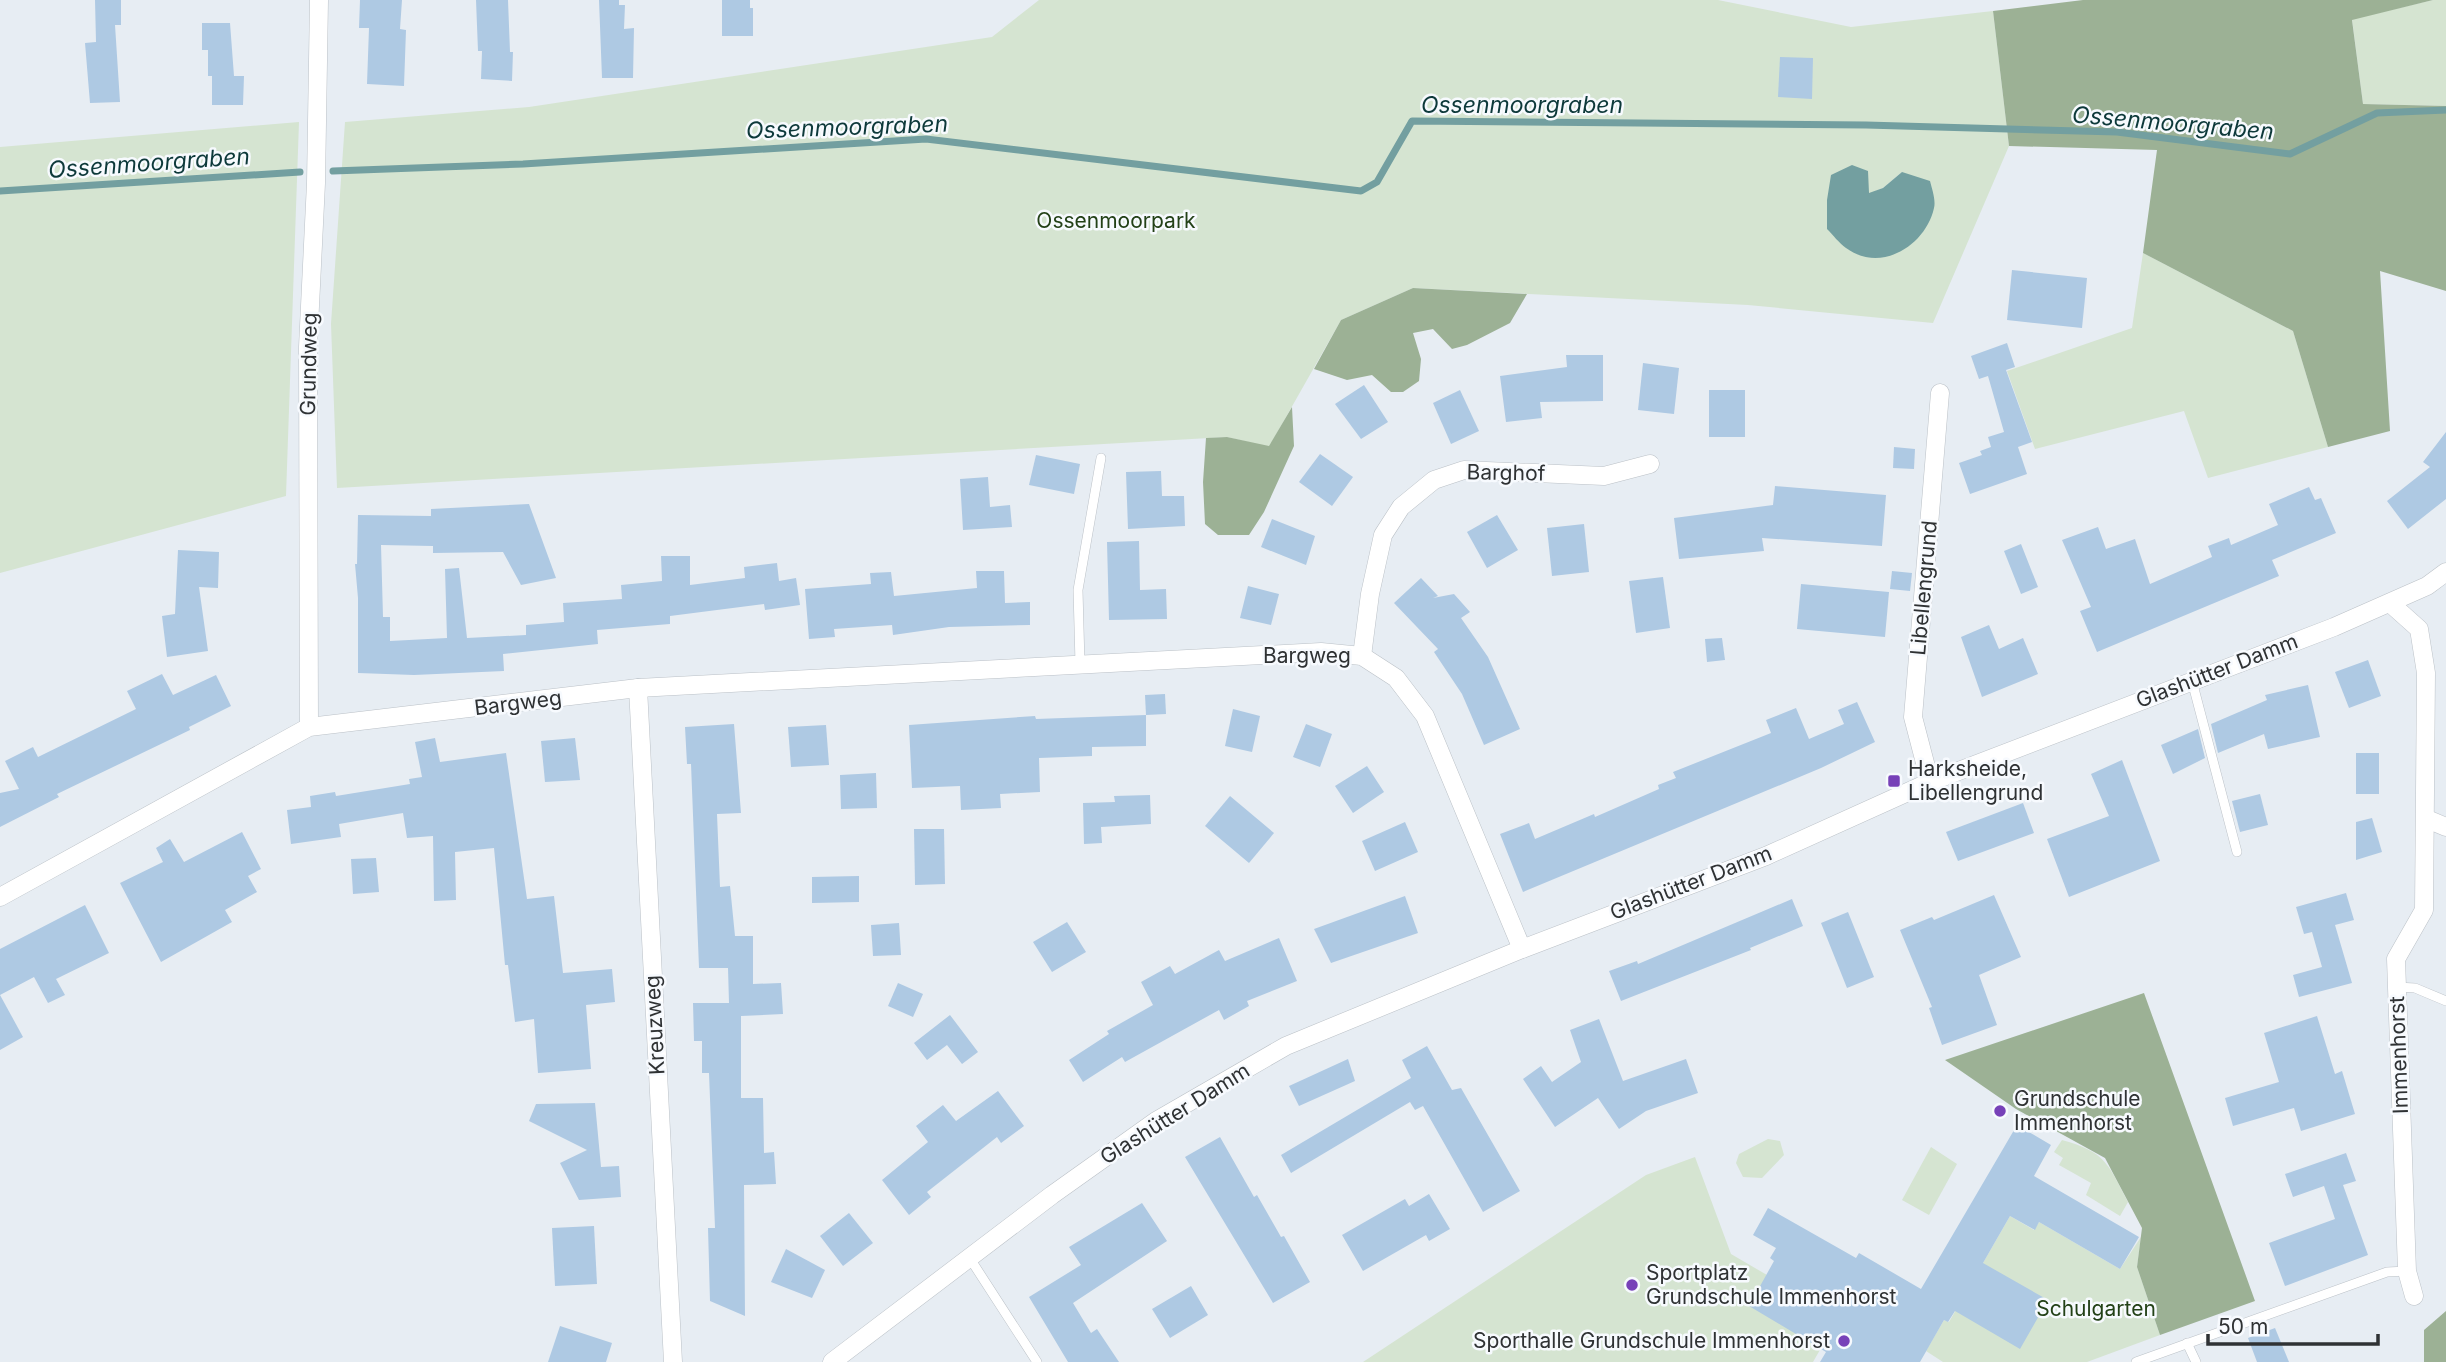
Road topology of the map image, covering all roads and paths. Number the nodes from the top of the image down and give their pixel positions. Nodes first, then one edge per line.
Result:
1 (318, 0) edge
2 (1940, 393) dead end
3 (1101, 458) dead end
4 (1650, 464) dead end
5 (2446, 572) edge
6 (2391, 604) junction
7 (1362, 656) junction
8 (1080, 664) junction
9 (2192, 681) junction
10 (638, 688) junction
11 (309, 727) junction
12 (1930, 782) junction
13 (2427, 819) junction
14 (2446, 827) edge
15 (2237, 852) dead end
16 (0, 897) edge
17 (1522, 949) junction
18 (2397, 987) junction
19 (2446, 1001) edge
20 (970, 1257) junction
21 (2407, 1271) junction
22 (2414, 1296) dead end
23 (2187, 1343) junction
24 (673, 1362) edge
25 (832, 1362) edge
26 (1037, 1362) edge
27 (2136, 1362) edge
28 (2196, 1362) edge

1 - 11 street, Grundweg
2 - 12 street, Libellengrund
3 - 8 lane
4 - 7 street, Barghof
5 - 6 street, Glashütter Damm
6 - 9 street, Glashütter Damm
6 - 13 street, Immenhorst
7 - 8 street, Bargweg
7 - 17 street, Bargweg
8 - 10 street, Bargweg
9 - 12 street, Glashütter Damm
9 - 15 lane
10 - 11 street, Bargweg
10 - 24 street, Kreuzweg
11 - 16 street, Bargweg
12 - 17 street, Glashütter Damm
13 - 14 street
13 - 18 street, Immenhorst
17 - 20 street, Glashütter Damm
18 - 19 lane
18 - 21 street, Immenhorst
20 - 25 street, Glashütter Damm
20 - 26 lane
21 - 22 street, Immenhorst
21 - 23 lane
23 - 27 lane
23 - 28 lane

